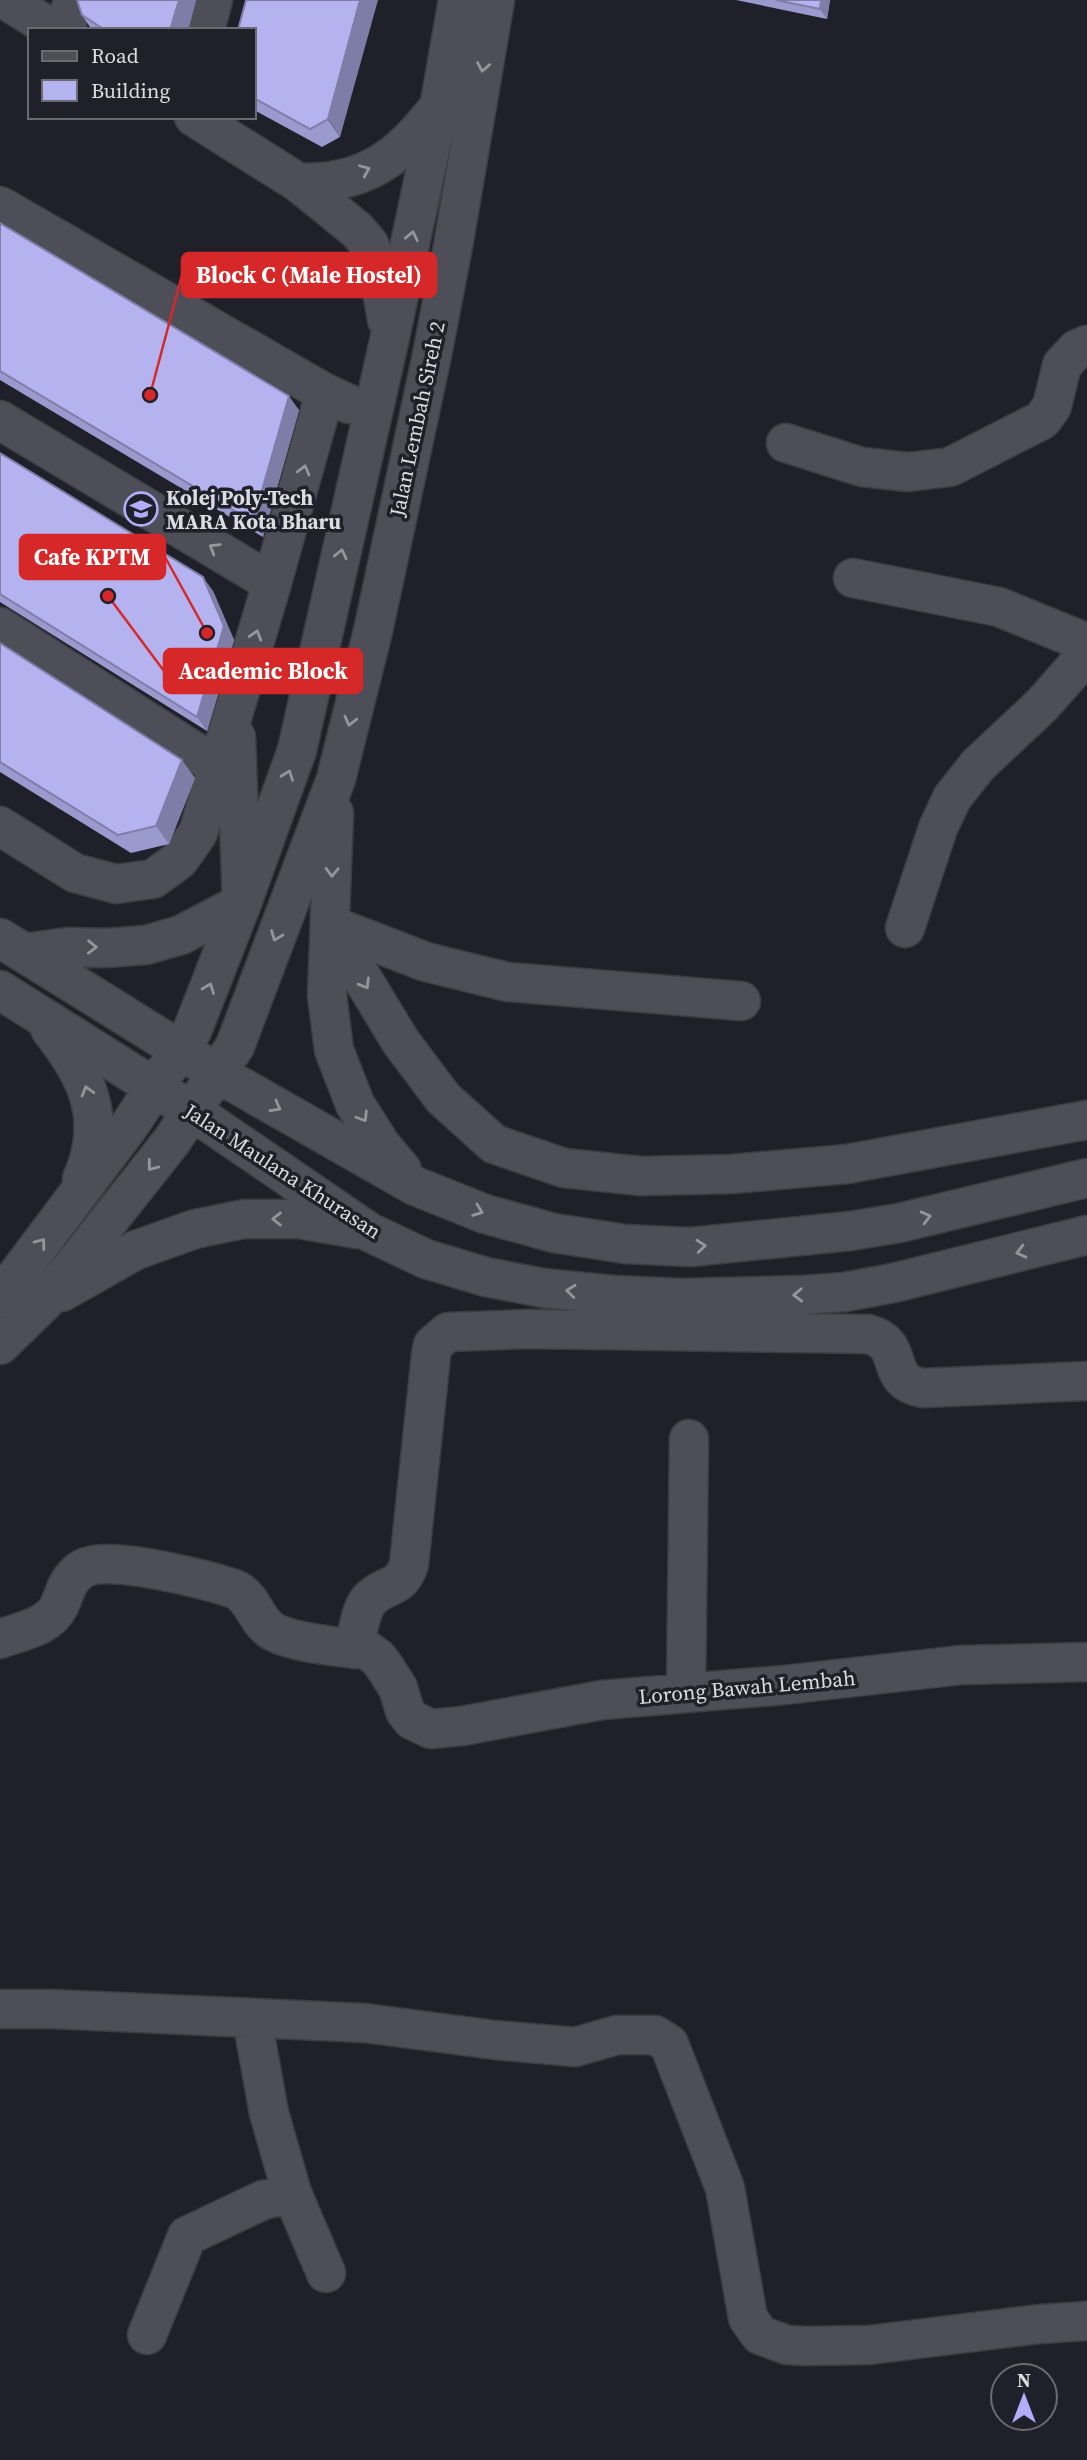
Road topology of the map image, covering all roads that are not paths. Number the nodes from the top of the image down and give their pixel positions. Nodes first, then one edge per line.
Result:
1 (6, 0) edge
2 (73, 0) edge
3 (213, 0) edge
4 (458, 0) edge
5 (495, 0) edge
6 (51, 28) edge
7 (66, 28) edge
8 (206, 28) edge
9 (439, 108) junction
10 (197, 119) edge
11 (299, 183) junction
12 (0, 206) edge
13 (390, 337) junction
14 (1087, 345) edge
15 (325, 393) junction
16 (373, 415) junction
17 (0, 420) edge
18 (786, 443) dead end
19 (853, 578) dead end
20 (272, 583) junction
21 (0, 627) edge
22 (1087, 643) edge
23 (1087, 654) edge
24 (235, 705) junction
25 (216, 765) junction
26 (336, 779) junction
27 (0, 826) edge
28 (242, 903) junction
29 (330, 925) junction
30 (905, 928) dead end
31 (12, 946) edge
32 (0, 990) edge
33 (741, 1001) dead end
34 (36, 1013) junction
35 (179, 1050) junction
36 (216, 1073) junction
37 (155, 1087) junction
38 (192, 1111) junction
39 (1087, 1120) edge
40 (1087, 1178) edge
41 (415, 1186) junction
42 (71, 1204) junction
43 (369, 1232) junction
44 (1087, 1235) edge
45 (0, 1298) edge
46 (45, 1301) junction
47 (0, 1345) edge
48 (1087, 1381) edge
49 (689, 1439) dead end
50 (0, 1639) edge
51 (354, 1649) junction
52 (1087, 1662) edge
53 (686, 1693) junction
54 (0, 2010) edge
55 (252, 2019) junction
56 (292, 2193) junction
57 (327, 2273) dead end
58 (1087, 2320) edge
59 (147, 2335) dead end

1 - 6 street
2 - 7 street
3 - 8 street
4 - 9 street
5 -> 26 street, Jalan Lembah Sireh 2
11 -> 9 street
13 -> 9 street
10 - 11 street
11 - 13 street
12 - 15 street
13 - 16 street
14 - 18 street
15 - 16 street
20 -> 15 street
28 -> 16 street
20 -> 17 street
19 - 22 street
24 -> 20 street
21 - 25 street
23 - 30 street
24 - 25 street
24 - 28 street
25 - 27 street
26 -> 29 street
26 -> 36 street
31 -> 28 street
35 -> 28 street
29 - 33 street
29 -> 39 street
29 -> 41 street
31 - 35 street
32 - 34 street, Jalan Maulana Khurasan
34 - 37 street, Jalan Maulana Khurasan
42 -> 34 street
35 - 36 street
35 - 37 street
36 - 38 street
36 -> 41 street
37 - 38 street, Jalan Maulana Khurasan
37 - 42 street
38 - 43 street, Jalan Maulana Khurasan
38 -> 46 street
41 -> 40 street
45 -> 42 street
44 -> 43 street, Jalan Maulana Khurasan
43 -> 46 street
46 - 47 street
48 - 51 street
49 - 53 street
50 - 51 street
51 - 53 street, Lorong Bawah Lembah
52 - 53 street, Lorong Bawah Lembah
54 - 55 street
55 - 56 street
55 - 58 street
56 - 57 street
56 - 59 street

